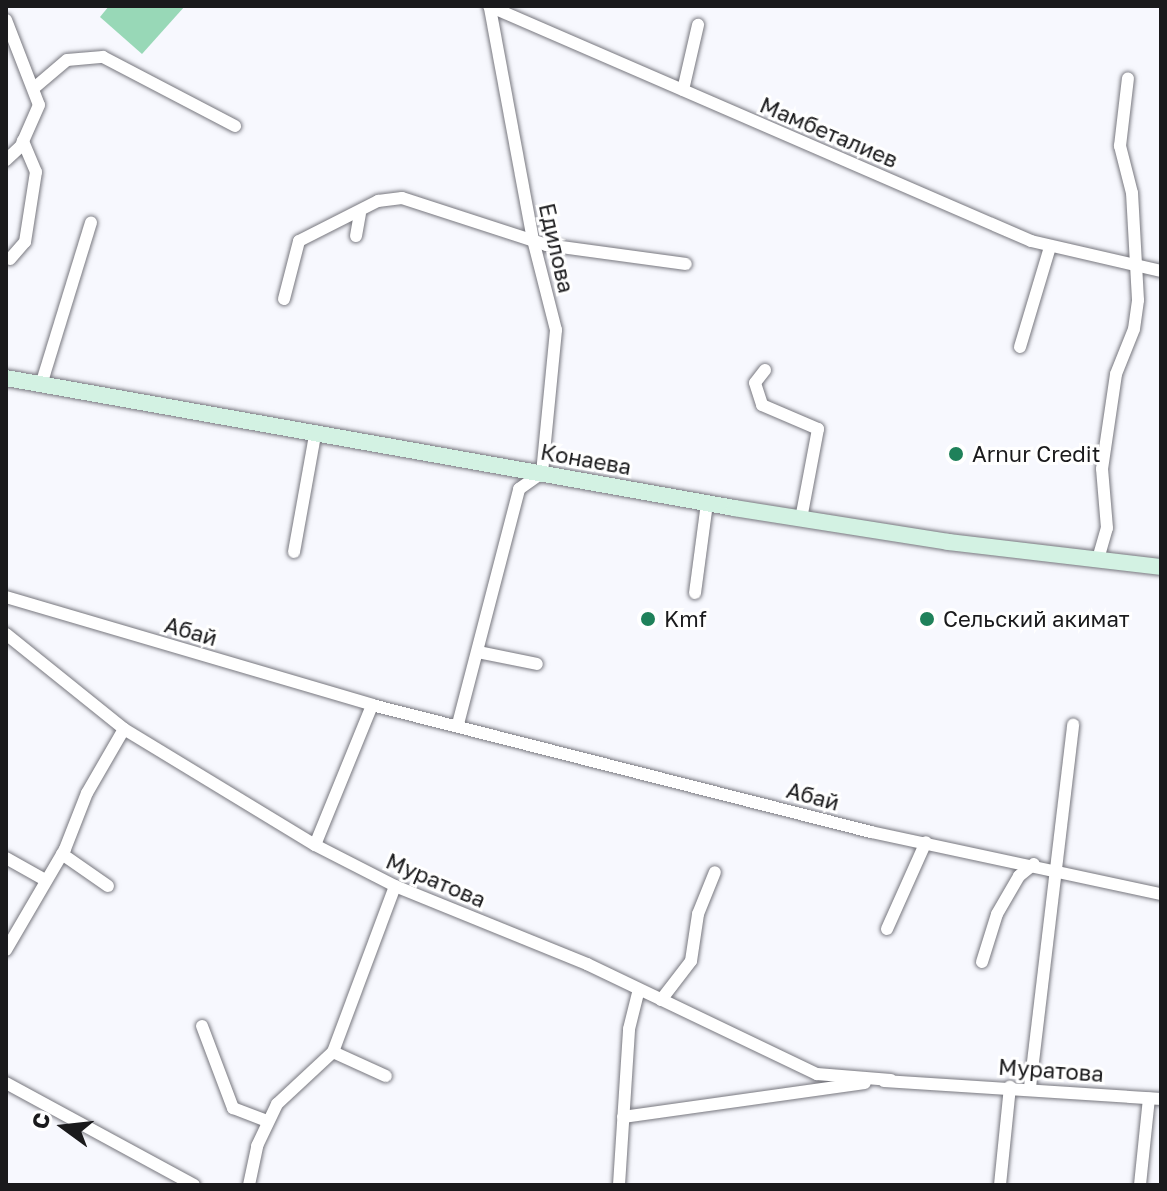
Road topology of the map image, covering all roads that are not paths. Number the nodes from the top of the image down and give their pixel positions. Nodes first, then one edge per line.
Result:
1 (490, 6) edge
2 (6, 20) edge
3 (698, 25) dead end
4 (1128, 78) dead end
5 (34, 88) junction
6 (683, 90) junction
7 (235, 126) dead end
8 (23, 141) junction
9 (6, 160) edge
10 (360, 213) junction
11 (91, 222) dead end
12 (356, 236) dead end
13 (533, 240) junction
14 (1050, 247) junction
15 (10, 259) dead end
16 (686, 264) dead end
17 (1135, 264) junction
18 (1161, 271) edge
19 (284, 299) dead end
20 (1020, 347) dead end
21 (765, 370) dead end
22 (6, 378) edge
23 (41, 385) junction
24 (315, 435) junction
25 (542, 473) junction
26 (707, 503) junction
27 (801, 519) junction
28 (294, 552) dead end
29 (1098, 559) junction
30 (1161, 567) edge
31 (695, 593) dead end
32 (6, 597) edge
33 (6, 634) edge
34 (478, 652) junction
35 (537, 664) dead end
36 (372, 705) junction
37 (458, 724) junction
38 (1073, 725) dead end
39 (124, 729) junction
40 (926, 842) junction
41 (315, 845) junction
42 (62, 854) junction
43 (6, 858) edge
44 (1034, 864) junction
45 (715, 872) dead end
46 (1055, 874) junction
47 (45, 880) junction
48 (108, 886) dead end
49 (395, 886) junction
50 (1161, 894) edge
51 (887, 929) dead end
52 (6, 950) edge
53 (982, 962) dead end
54 (639, 989) junction
55 (661, 1000) junction
56 (202, 1026) dead end
57 (333, 1052) junction
58 (386, 1076) dead end
59 (891, 1080) junction
60 (6, 1083) edge
61 (1010, 1087) junction
62 (1030, 1087) junction
63 (1155, 1098) edge
64 (623, 1117) junction
65 (267, 1121) junction
66 (194, 1185) edge
67 (249, 1185) edge
68 (619, 1185) edge
69 (1000, 1185) edge
70 (1140, 1185) edge

1 - 6 street, Мамбеталиев
1 - 13 street, Едилова
2 - 5 street
3 - 6 street
4 - 17 street
5 - 7 street
5 - 8 street
6 - 14 street, Мамбеталиев
8 - 9 street
8 - 15 street
10 - 12 street
10 - 13 street
10 - 19 street
11 - 23 street
13 - 16 street
13 - 25 street, Едилова
14 - 17 street, Мамбеталиев
14 - 20 street
17 - 18 street, Мамбеталиев
17 - 29 street
21 - 27 street
22 - 23 main road, Конаева
23 - 24 main road, Конаева
24 - 25 main road, Конаева
24 - 28 street
25 - 26 main road, Конаева
25 - 34 street
26 - 27 main road, Конаева
26 - 31 street
27 - 29 main road, Конаева
29 - 30 main road, Конаева
32 - 36 street, Абай
33 - 39 street, Муратова
34 - 35 street
34 - 37 street
36 - 37 street, Абай
36 - 41 street
37 - 40 street, Абай
38 - 46 street
39 - 41 street, Муратова
39 - 42 street
40 - 44 street, Абай
40 - 51 street
41 - 49 street, Муратова
42 - 47 street
42 - 48 street
43 - 47 street
44 - 46 street, Абай
44 - 53 street
45 - 55 street
46 - 50 street, Абай
46 - 62 street
47 - 52 street
49 - 54 street, Муратова
49 - 57 street
54 - 55 street, Муратова
54 - 64 street
55 - 59 street, Муратова
56 - 65 street
57 - 58 street
57 - 65 street
59 - 61 street, Муратова
59 - 64 street, Муратова
60 - 66 street
61 - 62 street, Муратова
61 - 69 street
62 - 63 street, Муратова
63 - 70 street
64 - 68 street
65 - 67 street

